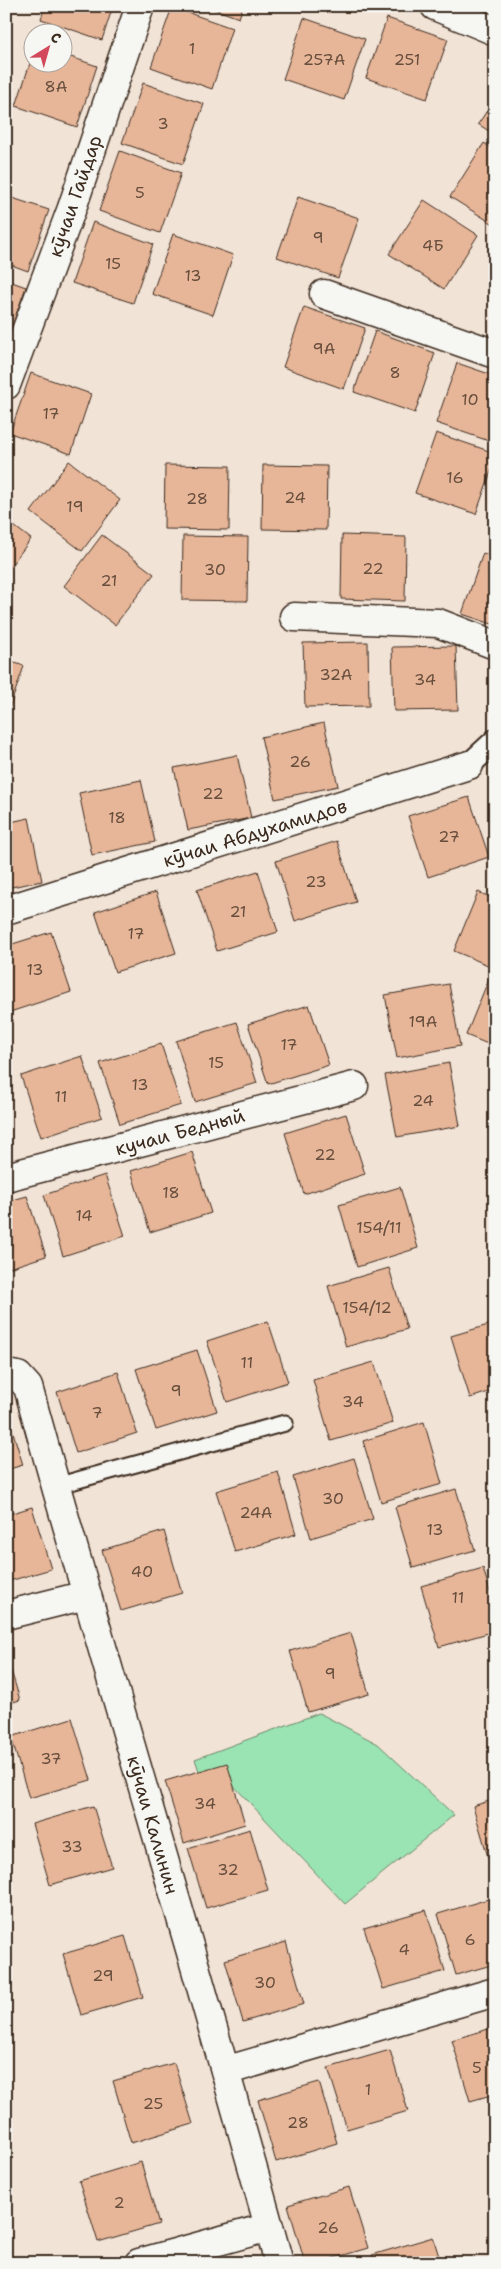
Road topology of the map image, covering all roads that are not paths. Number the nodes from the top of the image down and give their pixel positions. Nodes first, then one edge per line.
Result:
1 (140, 6) edge
2 (435, 6) edge
3 (495, 31) edge
4 (324, 294) dead end
5 (495, 354) edge
6 (6, 385) edge
7 (294, 617) dead end
8 (495, 645) edge
9 (495, 741) edge
10 (469, 766) joint
11 (6, 910) edge
12 (354, 1086) dead end
13 (6, 1177) edge
14 (17, 1381) edge
15 (285, 1423) dead end
16 (56, 1486) junction
17 (86, 1595) junction
18 (6, 1615) edge
19 (495, 1992) edge
20 (225, 2071) junction
21 (269, 2227) junction
22 (139, 2263) edge
23 (279, 2263) edge

1 - 6 street, кӯчаи Гайдар
2 - 3 street
4 - 5 street
7 - 8 street
9 - 10 street, кӯчаи Абдухамидов
10 - 11 street, кӯчаи Абдухамидов
12 - 13 street, кучаи Бедный
14 - 16 street, кӯчаи Калинин
15 - 16 lane
16 - 17 street, кӯчаи Калинин
17 - 18 street
17 - 20 street, кӯчаи Калинин
19 - 20 street
20 - 21 street, кӯчаи Калинин
21 - 22 street
21 - 23 street, кӯчаи Калинин

